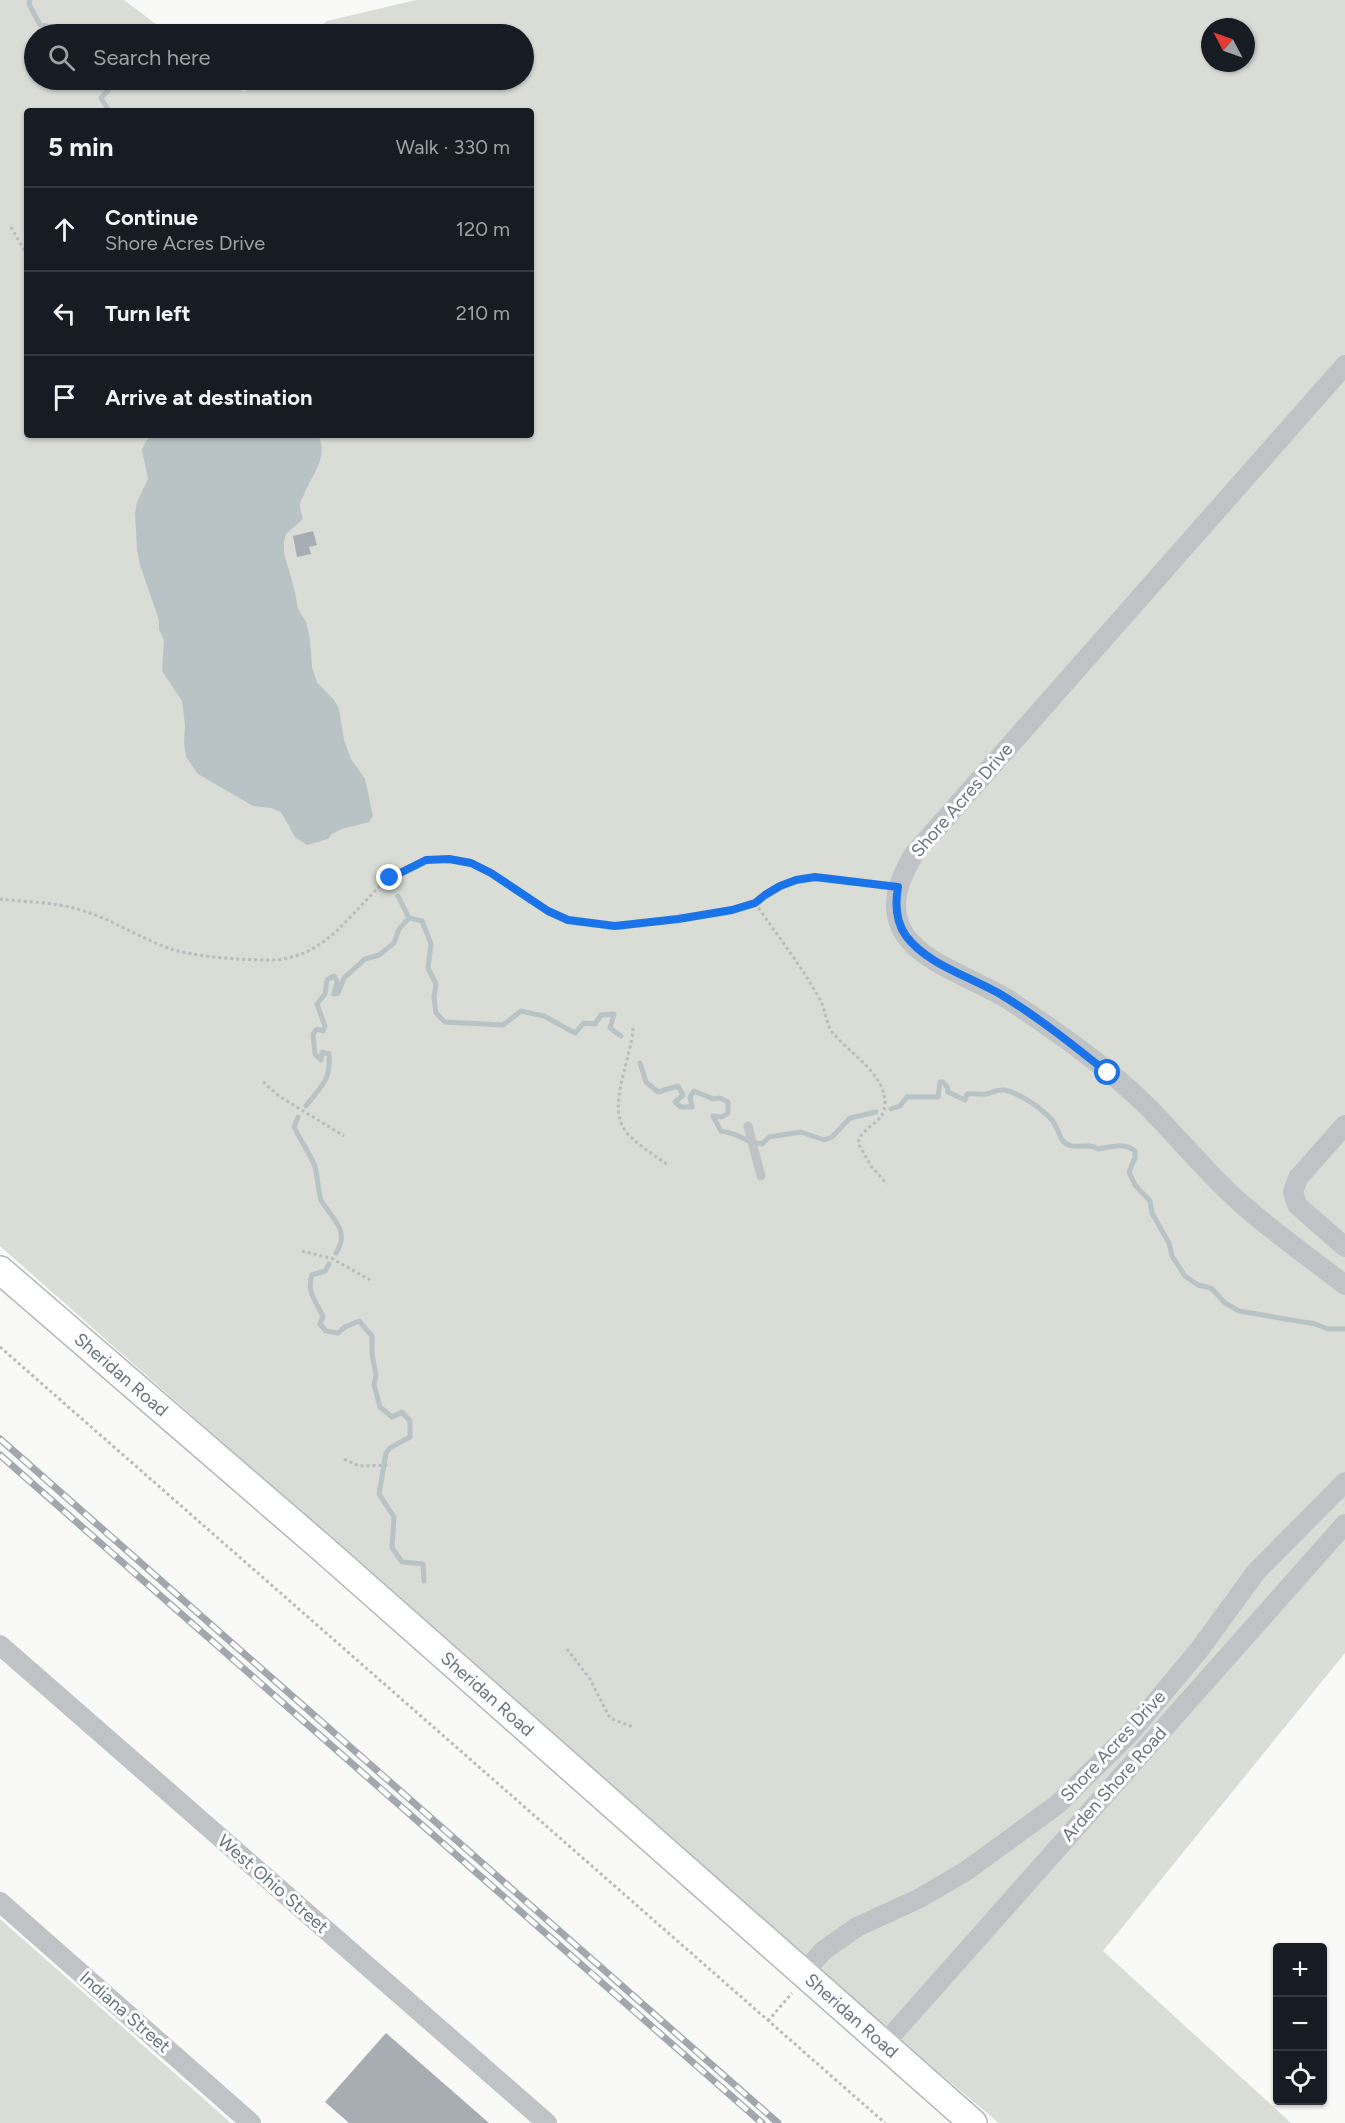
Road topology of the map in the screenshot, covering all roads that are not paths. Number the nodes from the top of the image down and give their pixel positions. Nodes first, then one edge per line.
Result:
1 (1345, 365) edge
2 (1345, 1125) edge
3 (748, 1126) dead end
4 (761, 1176) dead end
5 (1345, 1247) edge
6 (0, 1270) edge
7 (1345, 1285) edge
8 (1345, 1482) edge
9 (1345, 1524) edge
10 (0, 1646) edge
11 (0, 1902) edge
12 (803, 1973) junction
13 (884, 2044) junction
14 (251, 2123) edge
15 (547, 2123) edge
16 (973, 2123) edge

1 - 7 street, Shore Acres Drive
2 - 5 street
3 - 4 lane
6 - 12 main road, Sheridan Road
8 - 12 street, Shore Acres Drive
9 - 13 street, Arden Shore Road
10 - 15 street, West Ohio Street
11 - 14 street, Indiana Street
12 - 13 main road, Sheridan Road
13 - 16 main road, Sheridan Road

